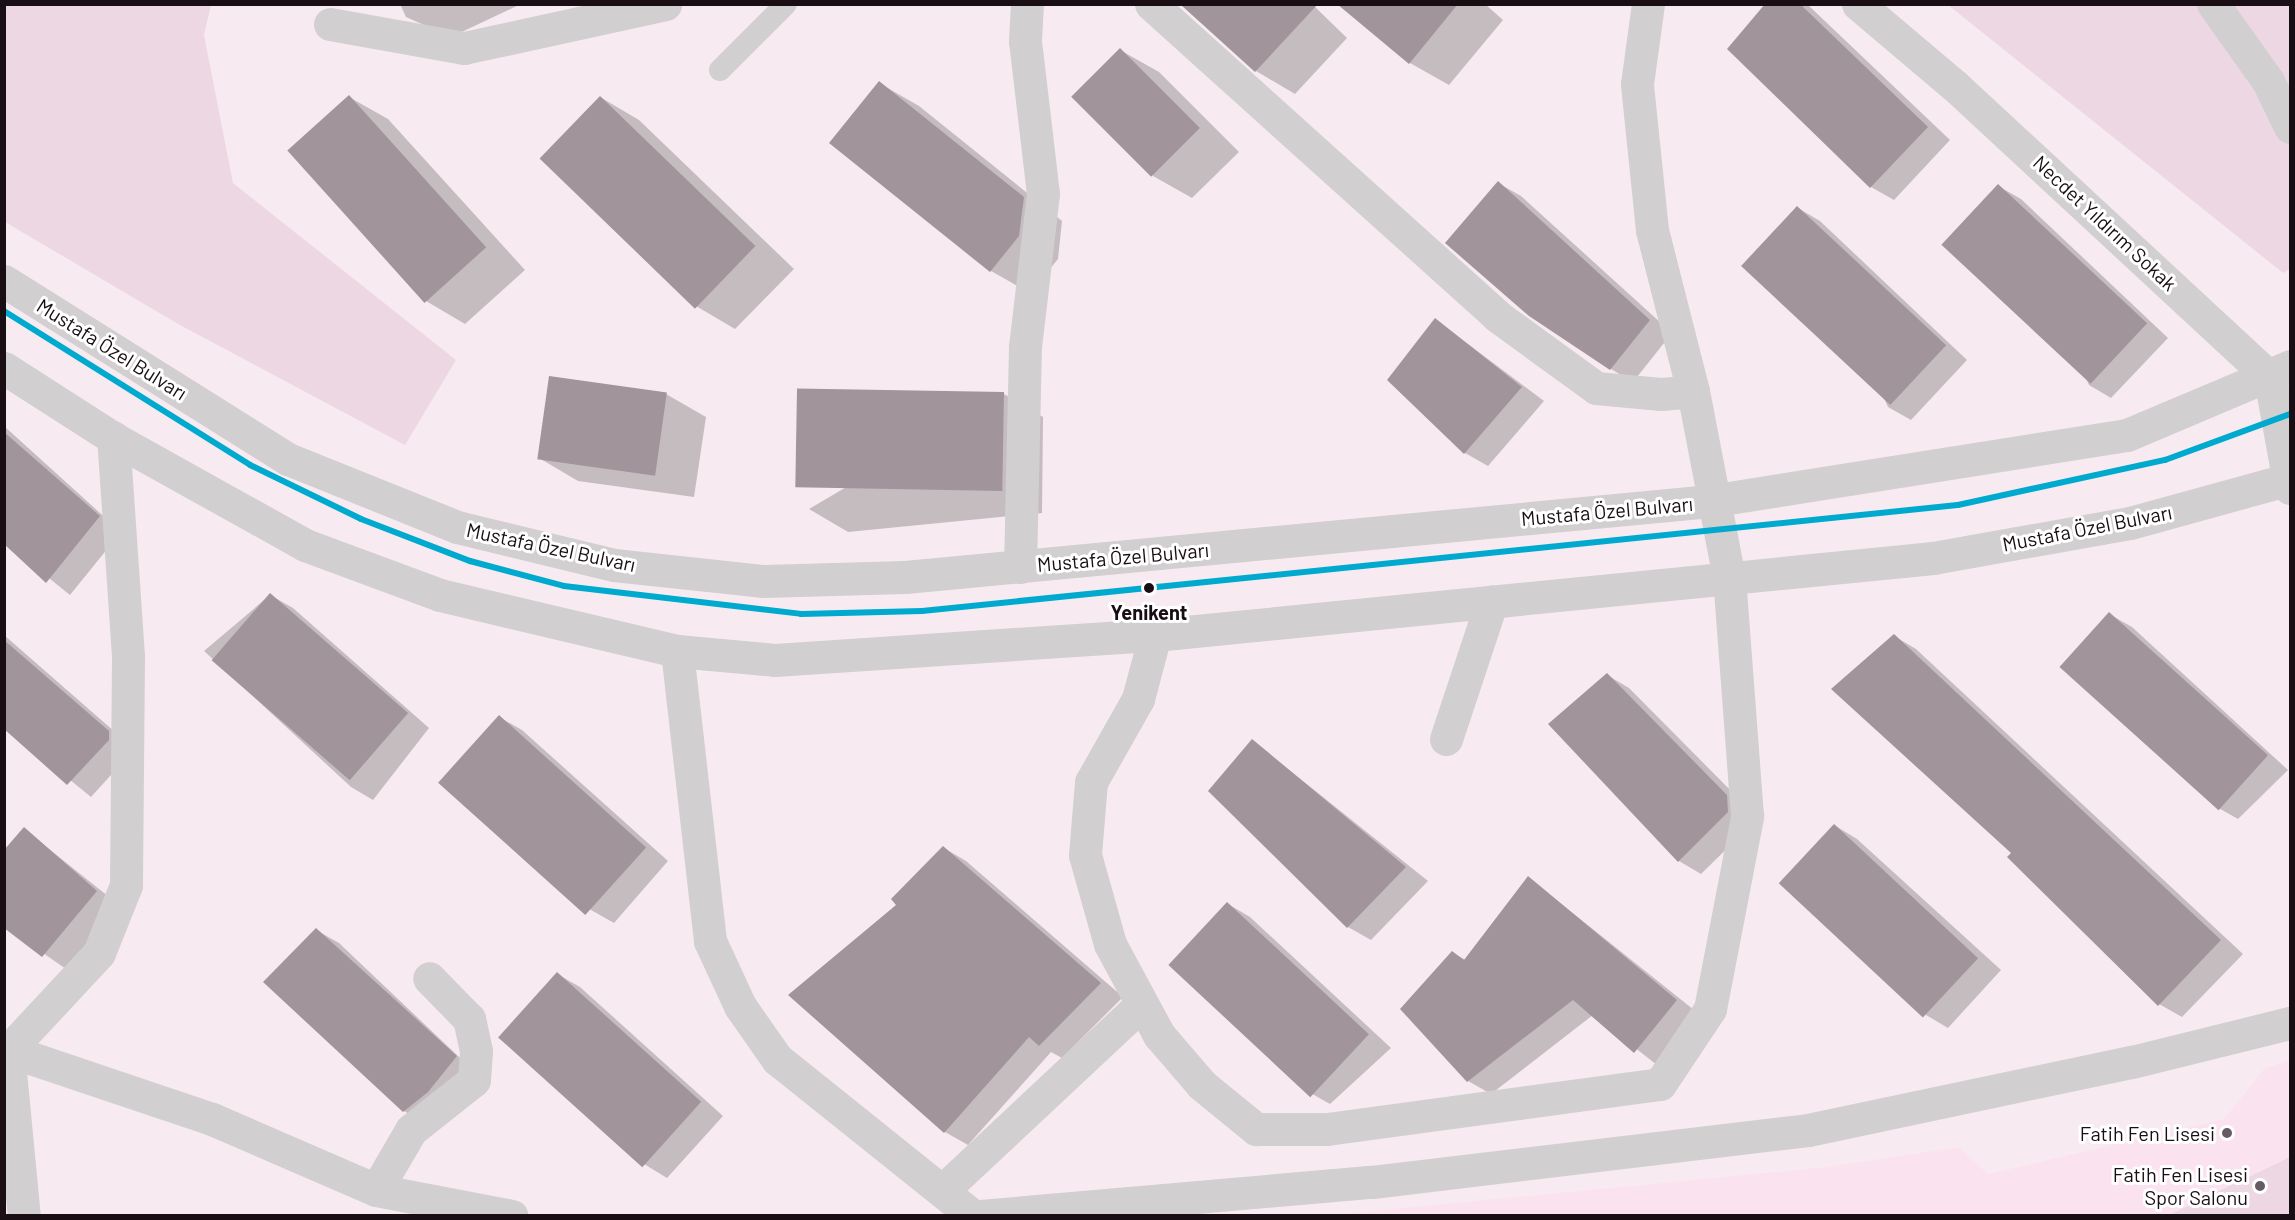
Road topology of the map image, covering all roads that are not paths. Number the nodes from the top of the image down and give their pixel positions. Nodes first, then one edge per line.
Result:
1 (665, 4) edge
2 (786, 4) edge
3 (1027, 4) edge
4 (1151, 4) edge
5 (1648, 4) edge
6 (1858, 4) edge
7 (2213, 4) edge
8 (330, 24) dead end
9 (720, 70) dead end
10 (2290, 127) edge
11 (4, 281) edge
12 (4, 368) edge
13 (2280, 372) edge
14 (1693, 391) junction
15 (113, 438) junction
16 (2290, 482) edge
17 (1710, 501) junction
18 (1020, 567) junction
19 (1729, 578) junction
20 (1492, 601) junction
21 (1155, 635) junction
22 (677, 651) junction
23 (1446, 739) dead end
24 (429, 978) dead end
25 (1142, 1004) junction
26 (2290, 1023) edge
27 (6, 1052) edge
28 (376, 1190) junction
29 (943, 1190) junction
30 (24, 1215) edge
31 (512, 1215) edge
32 (973, 1215) edge
33 (981, 1215) edge

1 - 8 street
2 - 9 lane
3 - 18 street
4 - 14 street
5 - 14 street
6 - 13 street, Necdet Yıldırım Sokak
7 - 10 street
11 - 18 street, Mustafa Özel Bulvarı
12 - 15 street, Mustafa Özel Bulvarı
13 - 16 street
13 - 17 street, Mustafa Özel Bulvarı
14 - 17 street
15 - 22 street, Mustafa Özel Bulvarı
15 - 27 street
16 - 19 street, Mustafa Özel Bulvarı
17 - 18 street, Mustafa Özel Bulvarı
17 - 19 street
19 - 20 street, Mustafa Özel Bulvarı
19 - 25 street
20 - 21 street, Mustafa Özel Bulvarı
20 - 23 street
21 - 22 street, Mustafa Özel Bulvarı
21 - 25 street
22 - 29 street
24 - 28 street
25 - 29 street
26 - 33 street
27 - 28 street
27 - 30 street
28 - 31 street
29 - 32 street

